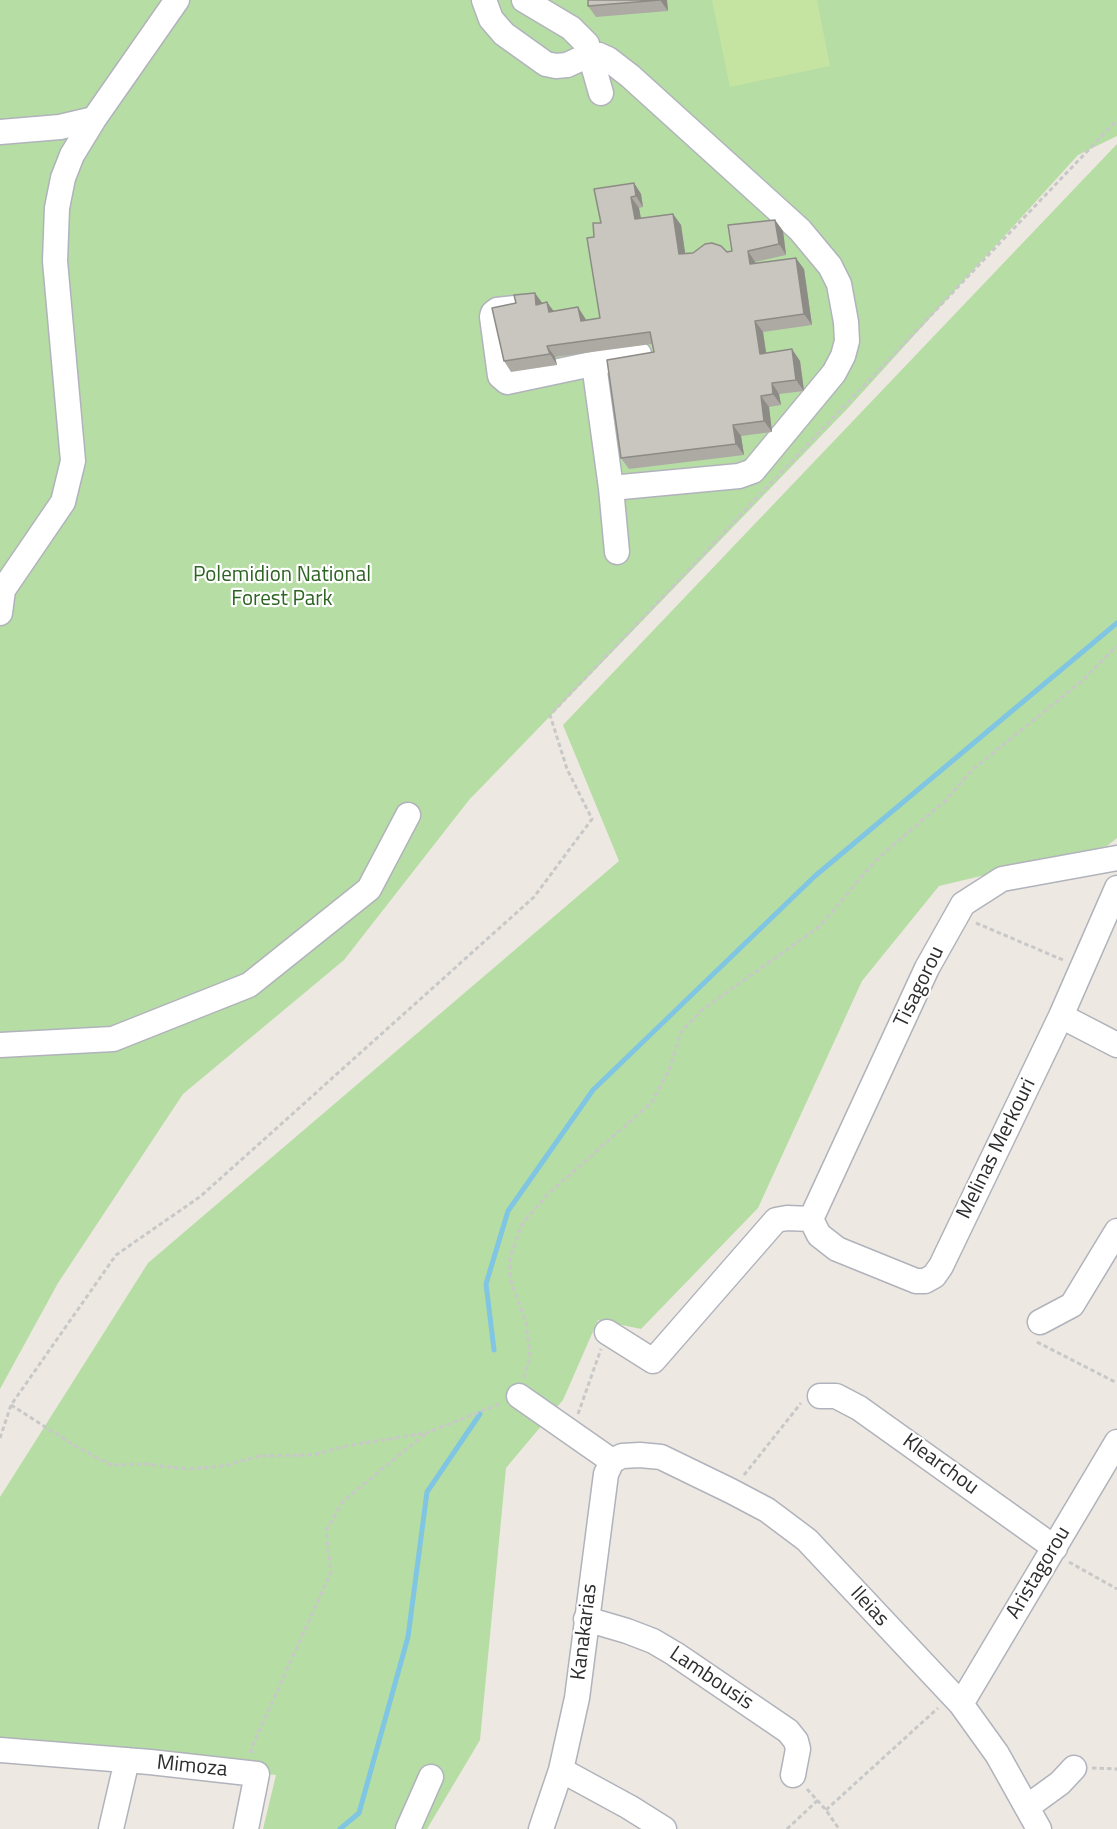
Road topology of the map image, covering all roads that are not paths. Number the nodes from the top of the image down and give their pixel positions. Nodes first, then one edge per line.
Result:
1 (177, 0) edge
2 (484, 0) edge
3 (533, 6) edge
4 (521, 46) junction
5 (591, 54) junction
6 (601, 93) dead end
7 (94, 119) junction
8 (0, 132) edge
9 (515, 308) edge
10 (639, 354) edge
11 (594, 364) junction
12 (611, 488) junction
13 (617, 552) dead end
14 (0, 613) edge
15 (408, 815) dead end
16 (1117, 858) edge
17 (1117, 888) edge
18 (1061, 1016) junction
19 (0, 1045) edge
20 (1117, 1045) edge
21 (811, 1219) junction
22 (1117, 1231) edge
23 (1040, 1322) road end
24 (607, 1332) road end
25 (519, 1395) road end
26 (820, 1396) road end
27 (1117, 1442) edge
28 (612, 1461) junction
29 (1054, 1550) junction
30 (586, 1619) junction
31 (956, 1699) junction
32 (0, 1750) edge
33 (127, 1761) junction
34 (1074, 1768) road end
35 (561, 1770) junction
36 (793, 1775) road end
37 (431, 1777) dead end
38 (1027, 1807) junction
39 (111, 1829) edge
40 (246, 1829) edge
41 (408, 1829) edge
42 (541, 1829) edge
43 (664, 1829) edge
44 (1039, 1829) edge

1 - 7 street
2 - 4 street
3 - 4 street
3 - 5 street
4 - 5 street
5 - 6 street
5 - 12 street
7 - 8 street
7 - 14 street
9 - 11 street
10 - 11 street
11 - 12 street
12 - 13 street
15 - 19 street
16 - 21 street, Tisagorou
17 - 18 street, Melinas Merkouri
18 - 20 street
18 - 21 street, Melinas Merkouri
21 - 24 street
22 - 23 street
25 - 28 street
26 - 29 street, Klearchou
27 - 29 street, Aristagorou
28 - 30 street, Kanakarias
28 - 31 street, Ileias
29 - 31 street, Aristagorou
30 - 35 street, Kanakarias
30 - 36 street, Lambousis
31 - 38 street, Ileias
32 - 33 street, Mimoza
33 - 39 street
33 - 40 street, Mimoza
34 - 38 street
35 - 42 street, Kanakarias
35 - 43 street
37 - 41 street
38 - 44 street, Ileias

